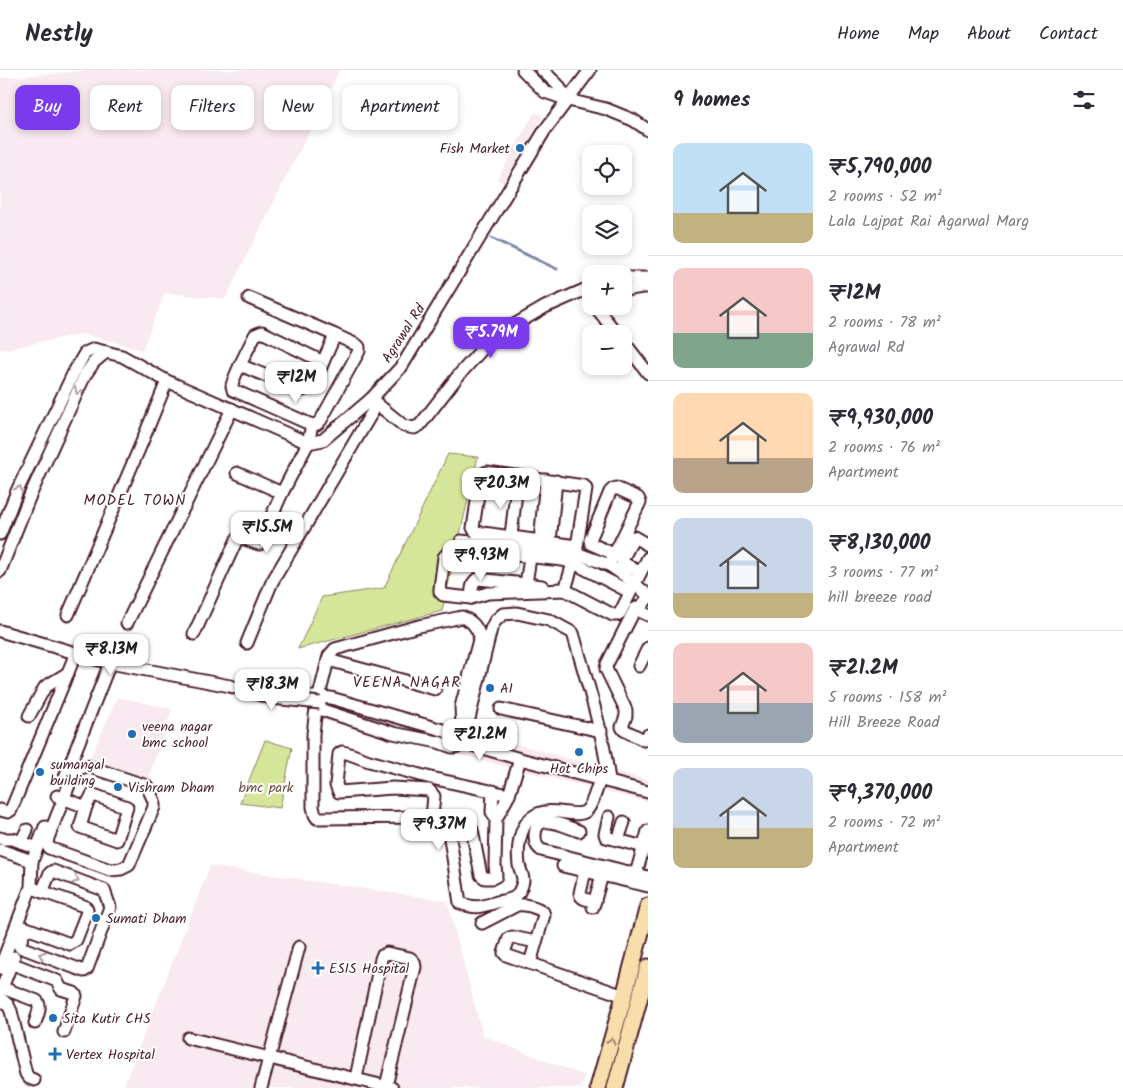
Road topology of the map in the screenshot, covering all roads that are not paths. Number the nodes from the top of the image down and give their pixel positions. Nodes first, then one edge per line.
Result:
1 (523, 70) edge
2 (542, 70) edge
3 (590, 70) edge
4 (553, 80) junction
5 (543, 89) junction
6 (568, 100) junction
7 (648, 130) edge
8 (632, 278) edge
9 (648, 278) edge
10 (648, 287) edge
11 (632, 289) edge
12 (582, 291) edge
13 (249, 298) dead end
14 (602, 315) edge
15 (610, 325) edge
16 (335, 335) junction
17 (106, 352) junction
18 (632, 352) edge
19 (323, 362) junction
20 (240, 365) junction
21 (648, 373) edge
22 (167, 381) junction
23 (374, 401) junction
24 (232, 409) junction
25 (312, 425) junction
26 (308, 444) junction
27 (237, 473) dead end
28 (514, 475) junction
29 (551, 480) junction
30 (282, 494) junction
31 (0, 534) edge
32 (508, 540) junction
33 (464, 544) junction
34 (648, 545) edge
35 (540, 547) junction
36 (576, 554) junction
37 (614, 554) junction
38 (648, 558) edge
39 (609, 565) junction
40 (0, 571) edge
41 (628, 571) junction
42 (640, 573) junction
43 (526, 584) junction
44 (633, 588) junction
45 (565, 590) junction
46 (648, 597) edge
47 (470, 598) junction
48 (636, 609) junction
49 (68, 614) dead end
50 (648, 615) edge
51 (127, 623) dead end
52 (0, 631) edge
53 (194, 634) dead end
54 (246, 643) dead end
55 (648, 648) edge
56 (76, 653) junction
57 (328, 660) junction
58 (110, 663) junction
59 (639, 666) dead end
60 (68, 673) junction
61 (435, 688) dead end
62 (267, 691) dead end
63 (318, 703) junction
64 (500, 709) dead end
65 (29, 716) dead end
66 (601, 731) junction
67 (648, 735) edge
68 (464, 743) junction
69 (520, 759) junction
70 (604, 780) junction
71 (430, 784) junction
72 (493, 792) junction
73 (648, 792) edge
74 (509, 795) junction
75 (60, 797) junction
76 (86, 807) junction
77 (0, 810) edge
78 (609, 816) dead end
79 (432, 817) junction
80 (447, 819) junction
81 (496, 819) junction
82 (624, 822) dead end
83 (27, 830) dead end
84 (579, 831) dead end
85 (648, 831) edge
86 (0, 838) edge
87 (618, 840) junction
88 (22, 842) junction
89 (495, 845) junction
90 (475, 846) junction
91 (646, 847) edge
92 (37, 848) junction
93 (0, 850) edge
94 (32, 861) junction
95 (563, 866) dead end
96 (585, 871) junction
97 (636, 874) junction
98 (602, 875) junction
99 (648, 878) edge
100 (648, 886) edge
101 (36, 889) junction
102 (648, 906) edge
103 (482, 923) dead end
104 (21, 927) junction
105 (536, 942) junction
106 (299, 947) dead end
107 (7, 962) edge
108 (530, 963) junction
109 (648, 968) edge
110 (1, 991) edge
111 (624, 996) junction
112 (35, 1023) dead end
113 (64, 1032) dead end
114 (188, 1038) dead end
115 (269, 1057) junction
116 (356, 1078) junction
117 (34, 1080) dead end
118 (390, 1087) edge
119 (261, 1088) edge
120 (598, 1088) edge
121 (615, 1088) edge

1 - 5 street
2 - 4 street
3 - 6 street, Agrawal Rd
4 - 5 street
4 - 6 street
5 - 6 street
6 - 7 street
6 - 23 street, Agrawal Rd
8 - 9 street
10 - 11 street
12 - 23 street
13 - 16 street
14 - 15 street
16 - 19 street
16 - 25 street
17 - 22 street
31 -> 17 street
17 -> 40 street
18 - 21 street
19 - 20 street
19 - 20 street
20 - 25 street
22 - 24 street
22 - 49 street
23 - 26 street, Agrawal Rd
23 - 54 street
24 - 26 street
24 - 51 street
25 - 26 street
26 - 30 street
27 - 30 street
28 - 29 street
28 - 32 street
28 - 32 street
29 - 35 street
29 - 36 street
30 - 53 street
32 - 33 street
32 - 35 street
33 - 35 street
33 - 47 street
34 - 41 street
35 - 36 street
35 - 43 street
36 - 39 street
36 - 44 street
36 - 45 street
37 - 37 street
37 - 39 street
38 - 42 street
39 - 41 street
41 - 42 street
41 - 44 street
42 - 44 street
43 - 45 street
43 - 47 street
44 - 45 street
44 - 46 street
45 - 47 street
46 - 48 street
48 - 50 street
48 - 67 street
52 - 56 street
55 - 59 street
56 - 58 street
56 - 60 street
57 - 61 street
57 - 63 street
57 - 68 street
58 - 63 street, bridge
58 - 75 street
60 - 65 street
60 - 77 street
62 - 63 street
63 - 68 street
63 - 79 street
64 - 66 street
66 - 68 street
66 - 70 street
68 - 69 street
69 - 70 street
69 - 74 street
70 - 73 street
70 - 80 street
71 - 71 street
71 - 72 street
71 - 79 street
72 - 74 street
72 - 81 street
74 - 81 street
75 - 75 street
75 - 76 street
75 - 92 street
76 - 76 street
78 - 87 street
79 - 80 street
80 - 90 street
81 - 89 street
82 - 87 street
83 - 88 street
84 - 97 street
85 - 91 street
86 - 88 street
87 - 91 street
88 - 92 street
89 - 90 street
89 - 90 street
91 - 97 street
92 - 94 street
93 - 94 street
94 - 101 street
95 - 96 street
96 - 98 street
96 - 98 street
97 - 99 street
98 - 100 street
101 - 104 street
101 - 104 street
101 -> 104 street
102 - 111 main road
103 - 105 street
104 - 107 street
105 - 108 street
105 - 108 street
106 - 115 street
107 - 110 street
107 - 113 street
108 - 111 street
109 - 121 main road
110 - 112 street
110 - 117 street
120 -> 111 main road
114 - 115 street
115 - 116 street
115 - 119 street
116 - 118 street
116 - 118 street

